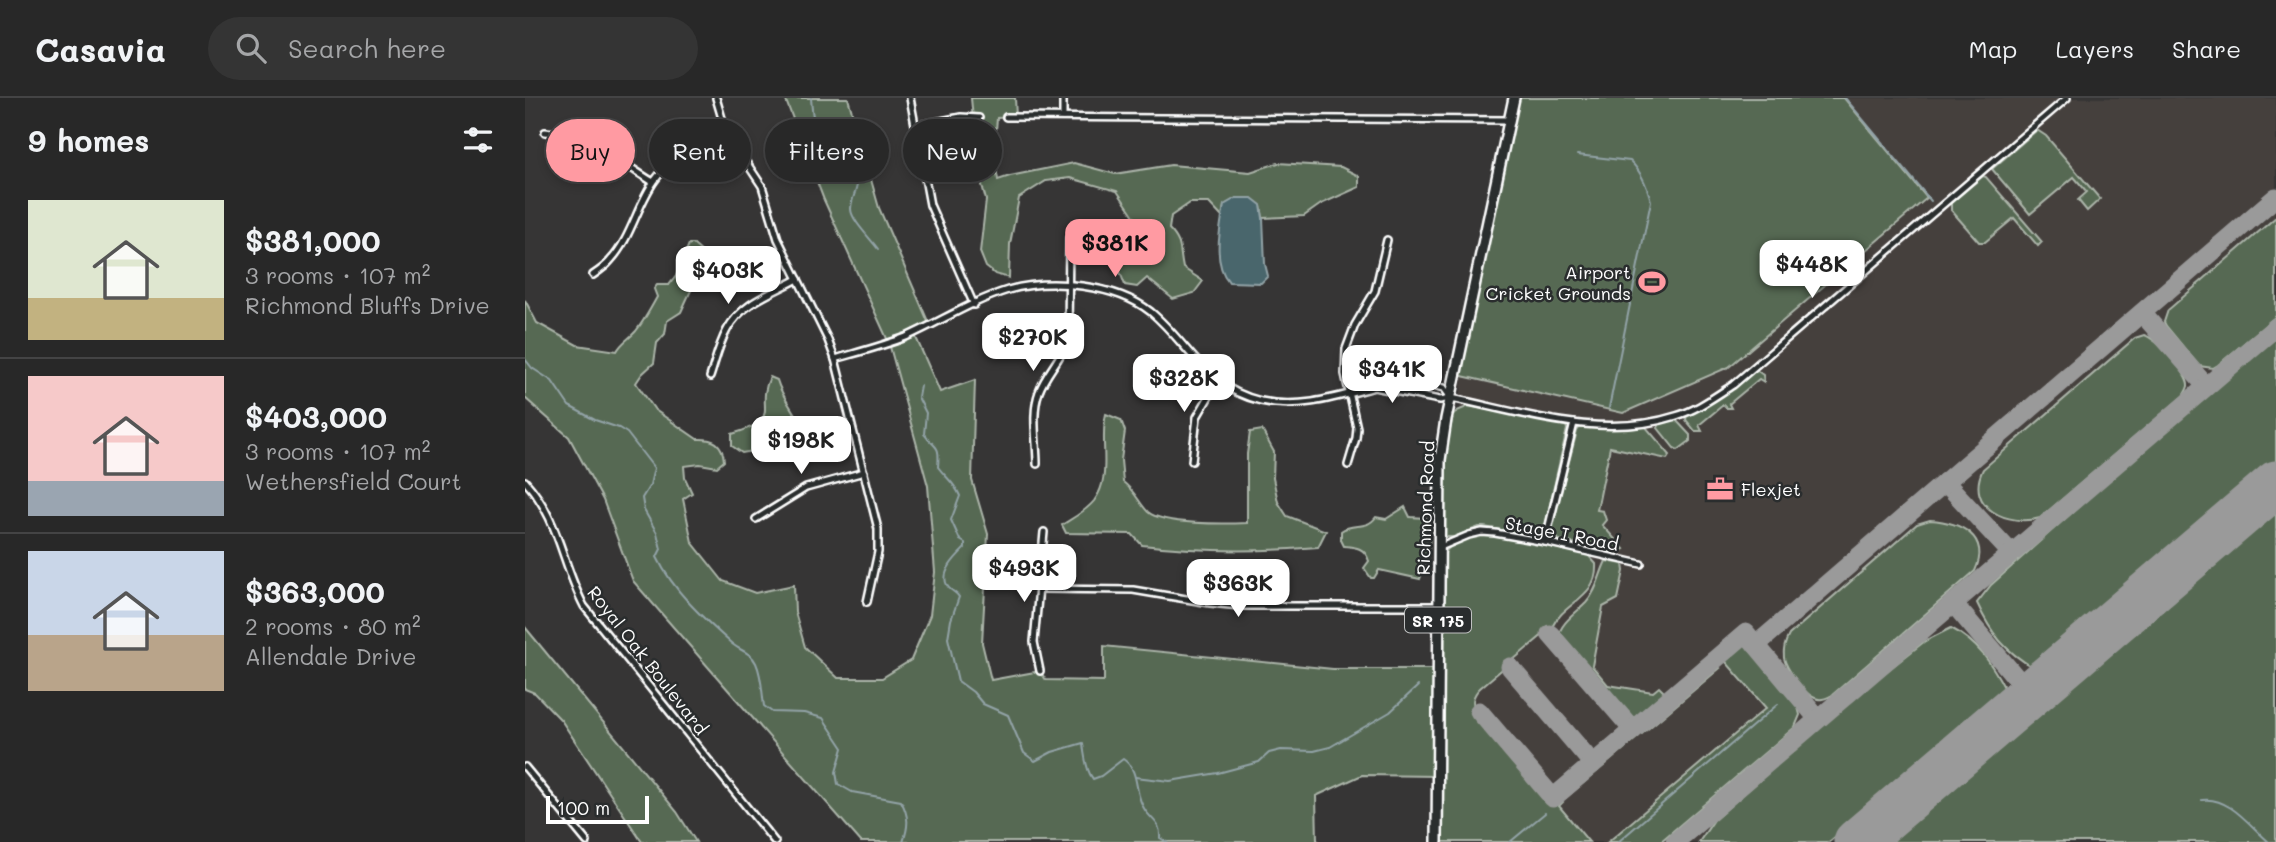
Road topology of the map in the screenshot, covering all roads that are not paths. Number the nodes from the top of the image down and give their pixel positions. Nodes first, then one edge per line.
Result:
1 (716, 98) edge
2 (910, 98) edge
3 (1063, 98) edge
4 (1514, 98) edge
5 (2052, 98) edge
6 (2067, 98) edge
7 (2058, 106) junction
8 (1006, 117) dead end
9 (1063, 117) junction
10 (979, 118) dead end
11 (722, 119) edge
12 (915, 119) edge
13 (950, 119) edge
14 (1510, 120) junction
15 (545, 132) dead end
16 (751, 170) edge
17 (649, 179) edge
18 (653, 182) edge
19 (927, 182) edge
20 (1069, 238) dead end
21 (1387, 240) dead end
22 (593, 275) dead end
23 (798, 279) junction
24 (1069, 286) junction
25 (974, 304) junction
26 (835, 359) junction
27 (710, 377) dead end
28 (1218, 381) junction
29 (1374, 387) junction
30 (1349, 393) junction
31 (1451, 398) junction
32 (1574, 423) junction
33 (1192, 461) dead end
34 (1037, 464) dead end
35 (1348, 465) dead end
36 (864, 472) junction
37 (526, 486) edge
38 (755, 519) dead end
39 (1044, 532) dead end
40 (1545, 542) junction
41 (1438, 548) junction
42 (1641, 564) dead end
43 (1039, 589) junction
44 (867, 602) dead end
45 (1438, 606) junction
46 (1040, 671) dead end
47 (525, 767) edge
48 (587, 842) edge
49 (775, 842) edge
50 (1437, 842) edge

1 - 11 street
2 - 12 street
3 - 9 street
4 - 14 main road, Richmond Road / SR 175
5 - 7 street
6 - 7 street
7 - 32 street
8 - 9 street
9 - 14 street
10 - 13 street
14 - 31 main road, Richmond Road / SR 175
15 - 17 street
16 - 23 street
18 - 22 street
19 - 25 street
20 - 24 street
21 - 30 street
23 - 26 street
23 - 27 street
24 - 25 street
24 - 28 street
24 - 34 street
25 - 26 street
26 - 36 street
28 - 30 street
28 - 33 street
29 - 30 street
29 - 31 street
29 - 31 street
30 - 35 street
31 - 32 street
31 - 41 main road, Richmond Road / SR 175
32 - 40 street
36 - 38 street
36 - 44 street
37 - 49 street, Royal Oak Boulevard
39 - 43 street
40 - 41 street, Stage I Road
40 - 42 street, Stage I Road
41 - 45 main road, Richmond Road / SR 175
43 - 45 street
43 - 46 street
45 - 50 main road, Richmond Road / SR 175
47 - 48 street

